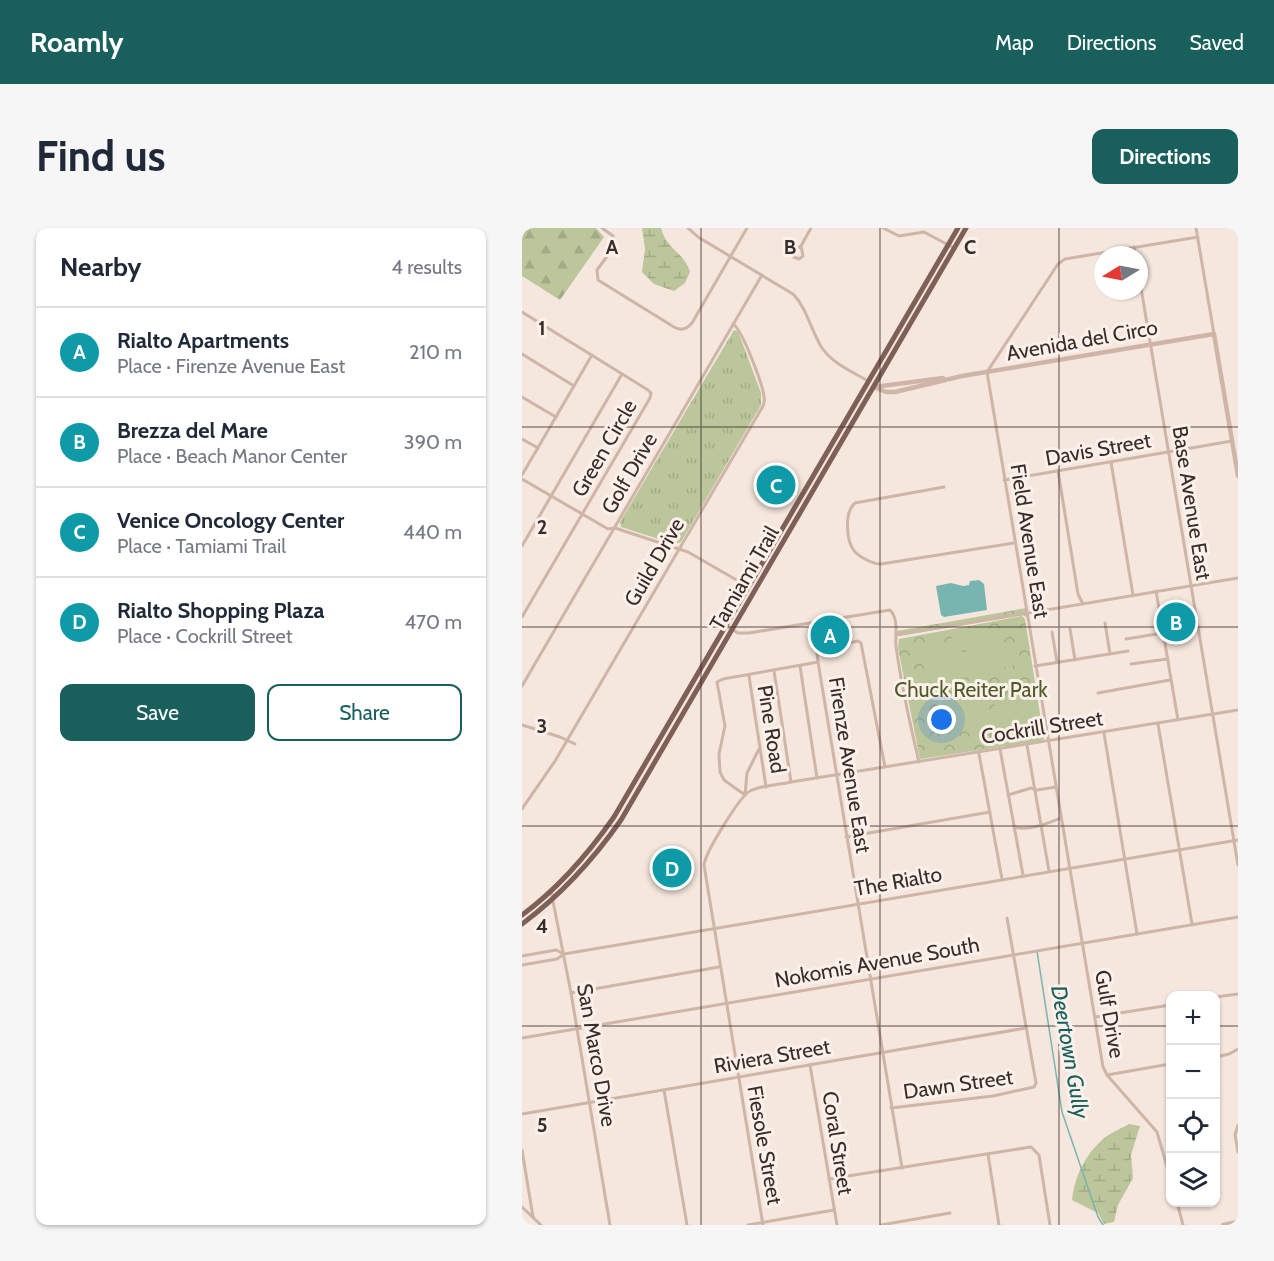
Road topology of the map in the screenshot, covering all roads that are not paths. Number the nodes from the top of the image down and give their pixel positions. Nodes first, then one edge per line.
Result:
1 (602, 228) edge
2 (747, 228) edge
3 (811, 228) edge
4 (883, 228) edge
5 (958, 228) edge
6 (966, 228) edge
7 (1196, 228) edge
8 (690, 229) edge
9 (1198, 237) junction
10 (801, 246) dead end
11 (951, 246) junction
12 (1140, 246) edge
13 (1094, 253) edge
14 (730, 256) junction
15 (762, 275) junction
16 (1143, 300) edge
17 (522, 312) edge
18 (733, 324) junction
19 (1214, 334) junction
20 (1150, 345) junction
21 (522, 354) edge
22 (592, 355) junction
23 (987, 372) junction
24 (623, 374) junction
25 (869, 381) junction
26 (574, 386) junction
27 (874, 387) junction
28 (522, 397) edge
29 (556, 417) junction
30 (522, 439) edge
31 (1232, 441) junction
32 (538, 448) junction
33 (1169, 452) junction
34 (1111, 462) junction
35 (1058, 471) junction
36 (1238, 476) edge
37 (522, 477) edge
38 (1004, 480) junction
39 (944, 487) dead end
40 (551, 496) junction
41 (582, 514) junction
42 (615, 528) junction
43 (1014, 543) junction
44 (522, 546) edge
45 (679, 548) junction
46 (1238, 578) edge
47 (1190, 586) junction
48 (749, 587) junction
49 (1156, 591) junction
50 (1133, 595) junction
51 (1083, 604) junction
52 (1026, 613) junction
53 (522, 617) edge
54 (1105, 623) dead end
55 (726, 626) junction
56 (1070, 629) dead end
57 (732, 630) junction
58 (1052, 632) dead end
59 (1163, 633) junction
60 (896, 635) junction
61 (1126, 639) dead end
62 (1128, 651) dead end
63 (1110, 654) junction
64 (1167, 659) junction
65 (1075, 660) junction
66 (818, 662) junction
67 (1057, 663) junction
68 (1131, 664) dead end
69 (800, 666) junction
70 (1035, 666) junction
71 (774, 671) junction
72 (749, 675) junction
73 (1171, 680) junction
74 (522, 686) edge
75 (1098, 693) dead end
76 (1238, 710) edge
77 (1212, 714) junction
78 (1178, 720) junction
79 (1158, 724) junction
80 (522, 725) edge
81 (1104, 733) junction
82 (567, 740) junction
83 (1048, 742) junction
84 (575, 744) dead end
85 (1027, 745) junction
86 (760, 747) junction
87 (1000, 749) junction
88 (979, 753) junction
89 (919, 762) junction
90 (885, 767) junction
91 (836, 775) junction
92 (817, 778) junction
93 (791, 782) junction
94 (766, 787) junction
95 (1056, 787) junction
96 (1035, 790) junction
97 (745, 795) junction
98 (1008, 795) junction
99 (522, 808) edge
100 (990, 812) junction
101 (1061, 818) junction
102 (1041, 826) junction
103 (1014, 827) junction
104 (846, 837) junction
105 (1236, 840) edge
106 (1179, 849) junction
107 (1124, 858) junction
108 (1238, 865) edge
109 (1070, 867) junction
110 (1049, 871) junction
111 (1023, 875) junction
112 (1002, 879) junction
113 (551, 891) junction
114 (554, 898) junction
115 (857, 904) junction
116 (522, 915) edge
117 (1238, 917) edge
118 (1007, 918) dead end
119 (522, 924) edge
120 (1192, 924) junction
121 (713, 928) junction
122 (1137, 934) junction
123 (1083, 943) junction
124 (540, 953) junction
125 (564, 954) junction
126 (1013, 954) junction
127 (522, 956) edge
128 (532, 963) junction
129 (522, 964) edge
130 (719, 967) junction
131 (870, 978) junction
132 (571, 993) junction
133 (1238, 994) edge
134 (1220, 996) edge
135 (726, 1003) junction
136 (1166, 1006) edge
137 (1095, 1017) junction
138 (577, 1028) junction
139 (1026, 1029) junction
140 (522, 1038) edge
141 (1238, 1049) edge
142 (883, 1053) junction
143 (1220, 1056) edge
144 (810, 1065) junction
145 (1166, 1065) edge
146 (1107, 1075) junction
147 (738, 1077) junction
148 (664, 1090) junction
149 (590, 1102) junction
150 (891, 1108) junction
151 (522, 1114) edge
152 (1238, 1125) edge
153 (522, 1150) edge
154 (1238, 1152) edge
155 (988, 1154) junction
156 (1166, 1163) edge
157 (902, 1168) junction
158 (829, 1179) junction
159 (528, 1188) junction
160 (522, 1189) edge
161 (522, 1207) edge
162 (1178, 1207) edge
163 (834, 1210) junction
164 (950, 1213) dead end
165 (533, 1217) junction
166 (1238, 1222) edge
167 (763, 1224) edge
168 (541, 1225) edge
169 (610, 1225) edge
170 (687, 1225) edge
171 (748, 1225) edge
172 (837, 1225) edge
173 (881, 1225) edge
174 (999, 1225) edge
175 (1050, 1225) edge
176 (1183, 1225) edge
177 (1223, 1225) edge

1 - 14 street
2 - 14 street
3 - 10 street
4 - 11 street
5 - 11 main road, Tamiami Trail
6 - 11 main road, Tamiami Trail
7 - 9 street
8 - 14 street
9 - 12 street
9 - 19 street
11 - 25 main road, Tamiami Trail
11 - 27 main road, Tamiami Trail
13 - 23 street
14 - 15 street
15 - 18 street, Golf Drive
15 - 25 street
16 - 20 street, Base Avenue East
17 - 22 street, Green Circle
18 - 42 street, Golf Drive
18 - 45 street, Guild Drive
19 - 20 street, Avenida del Circo
19 - 31 street
20 - 23 street, Avenida del Circo
20 - 33 street, Base Avenue East
21 - 26 street
22 - 24 street, Green Circle
22 - 26 street
23 - 27 street, Avenida del Circo
23 - 38 street, Field Avenue East
24 - 40 street
24 - 41 street, Green Circle
25 - 27 street
25 - 48 main road, Tamiami Trail
26 - 29 street
27 - 57 main road, Tamiami Trail
28 - 29 street
29 - 32 street
30 - 32 street
31 - 33 street, Davis Street
31 - 36 street
32 - 37 street
33 - 34 street, Davis Street
33 - 47 street, Base Avenue East
34 - 35 street, Davis Street
34 - 50 street
35 - 38 street, Davis Street
35 - 51 street
37 - 40 street
38 - 43 street, Field Avenue East
39 - 43 street
40 - 41 street
40 - 44 street
41 - 42 street
41 - 53 street, Green Circle
42 - 45 street
42 - 74 street, Golf Drive
43 - 52 street, Field Avenue East
45 - 48 street
45 - 82 street, Guild Drive
46 - 47 street
47 - 49 street
47 - 77 street, Base Avenue East
48 - 55 main road, Tamiami Trail
49 - 50 street
49 - 59 street
50 - 51 street
51 - 52 street
52 - 60 street
52 - 70 street, Field Avenue East
54 - 63 street
55 - 57 street
55 - 113 main road, Tamiami Trail
56 - 65 street
57 - 60 street
57 - 114 main road, Tamiami Trail
58 - 67 street
59 - 61 street
59 - 64 street
60 - 89 street
62 - 63 street
63 - 65 street
64 - 68 street
64 - 73 street
65 - 67 street
66 - 69 street
66 - 90 street, Firenze Avenue East
66 - 91 street, Firenze Avenue East
67 - 70 street
69 - 71 street
69 - 92 street
70 - 83 street, Field Avenue East
71 - 72 street
71 - 93 street
72 - 86 street, Pine Road
72 - 97 street
73 - 75 street
73 - 78 street
76 - 77 street, Cockrill Street
77 - 78 street, Cockrill Street
77 - 105 street, Base Avenue East
78 - 79 street, Cockrill Street
79 - 81 street, Cockrill Street
79 - 106 street
80 - 82 street
81 - 83 street, Cockrill Street
81 - 107 street
82 - 84 street
82 - 99 street, Guild Drive
83 - 85 street, Cockrill Street
83 - 95 street, Field Avenue East
85 - 87 street, Cockrill Street
85 - 96 street
86 - 94 street, Pine Road
86 - 97 street
87 - 88 street, Cockrill Street
87 - 98 street
88 - 89 street, Cockrill Street
88 - 100 street
89 - 90 street, Cockrill Street
90 - 91 street, Cockrill Street
91 - 92 street, Cockrill Street
91 - 104 street, Firenze Avenue East
92 - 93 street, Cockrill Street
93 - 94 street, Cockrill Street
94 - 97 street, Cockrill Street
95 - 96 street
95 - 101 street, Field Avenue East
96 - 98 street
96 - 102 street
97 - 121 street
98 - 103 street
100 - 104 street
100 - 112 street
101 - 102 street
101 - 109 street, Field Avenue East
102 - 103 street
102 - 110 street
103 - 111 street
104 - 115 street, Firenze Avenue East
105 - 106 street, The Rialto
105 - 108 street, Base Avenue East
106 - 107 street, The Rialto
106 - 120 street
107 - 109 street, The Rialto
107 - 122 street
109 - 110 street, The Rialto
109 - 123 street, Gulf Drive
110 - 111 street, The Rialto
111 - 112 street, The Rialto
112 - 115 street, The Rialto
113 - 114 street, San Marco Drive
113 - 116 main road, Tamiami Trail
114 - 119 main road, Tamiami Trail
114 - 125 street, San Marco Drive
115 - 121 street, The Rialto
115 - 131 street, Firenze Avenue East
117 - 120 street, Nokomis Avenue South
118 - 126 street
120 - 122 street, Nokomis Avenue South
121 - 125 street, The Rialto
121 - 130 street, Fiesole Street
122 - 123 street, Nokomis Avenue South
123 - 126 street, Nokomis Avenue South
123 - 137 street, Gulf Drive
124 - 125 street, The Rialto
124 - 127 street, The Rialto
124 - 128 street
125 - 128 street, The Rialto
125 - 132 street, San Marco Drive
126 - 131 street, Nokomis Avenue South
126 - 139 street
128 - 129 street, The Rialto
130 - 132 street
130 - 135 street, Fiesole Street
131 - 135 street, Nokomis Avenue South
131 - 142 street, Firenze Avenue East
132 - 138 street, San Marco Drive
133 - 134 street
135 - 138 street, Nokomis Avenue South
135 - 147 street, Fiesole Street
136 - 137 street
137 - 146 street, Gulf Drive
138 - 140 street, Nokomis Avenue South
138 - 149 street, San Marco Drive
139 - 142 street, Riviera Street
139 - 150 street, Dawn Street
141 - 143 street
142 - 144 street, Riviera Street
142 - 150 street, Firenze Avenue East
144 - 147 street, Riviera Street
144 - 158 street, Coral Street
145 - 146 street
146 - 156 street, Gulf Drive
147 - 148 street, Riviera Street
147 - 167 street, Fiesole Street
148 - 149 street, Riviera Street
148 - 170 street
149 - 151 street, Riviera Street
149 - 169 street, San Marco Drive
150 - 157 street, Firenze Avenue East
152 - 154 street
153 - 159 street
155 - 157 street
155 - 174 street
155 - 175 street
157 - 158 street
158 - 163 street, Coral Street
159 - 160 street
159 - 165 street
161 - 165 street
162 - 176 street
163 - 167 street
163 - 172 street, Coral Street
164 - 173 street
165 - 168 street
166 - 177 street
167 - 171 street

